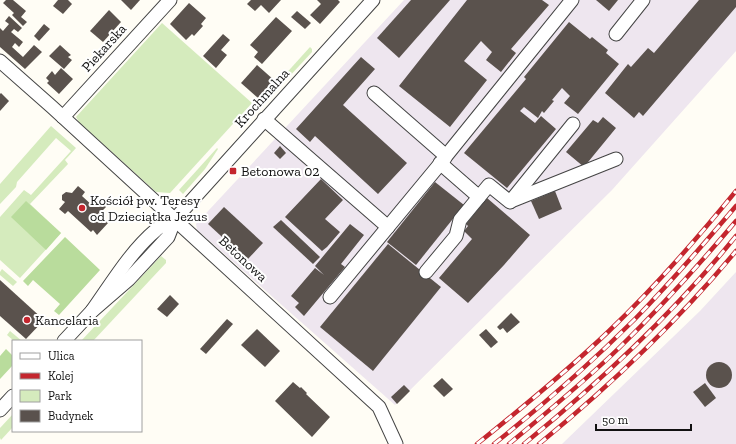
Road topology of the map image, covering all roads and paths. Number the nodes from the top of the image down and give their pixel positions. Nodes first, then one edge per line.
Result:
1 (170, 0) edge
2 (373, 0) edge
3 (572, 0) edge
4 (643, 0) edge
5 (616, 34) dead end
6 (0, 61) edge
7 (374, 93) dead end
8 (63, 117) junction
9 (264, 119) junction
10 (573, 124) dead end
11 (616, 159) dead end
12 (443, 160) junction
13 (480, 197) junction
14 (510, 202) junction
15 (174, 219) junction
16 (388, 227) junction
17 (426, 272) dead end
18 (330, 297) dead end
19 (65, 340) edge
20 (12, 397) edge
21 (1, 408) edge
22 (396, 444) edge

1 - 8 street, Piekarska
2 - 9 street, Krochmalna
3 - 12 street
4 - 5 street
6 - 8 street, Betonowa
7 - 12 street
8 - 15 street, Betonowa
9 - 15 street, Krochmalna
9 - 16 street
10 - 14 street
11 - 14 street
12 - 13 street
12 - 16 street
13 - 14 street
13 - 17 street
15 - 19 street, Krochmalna
15 - 22 street, Betonowa
16 - 18 street
20 - 21 street

